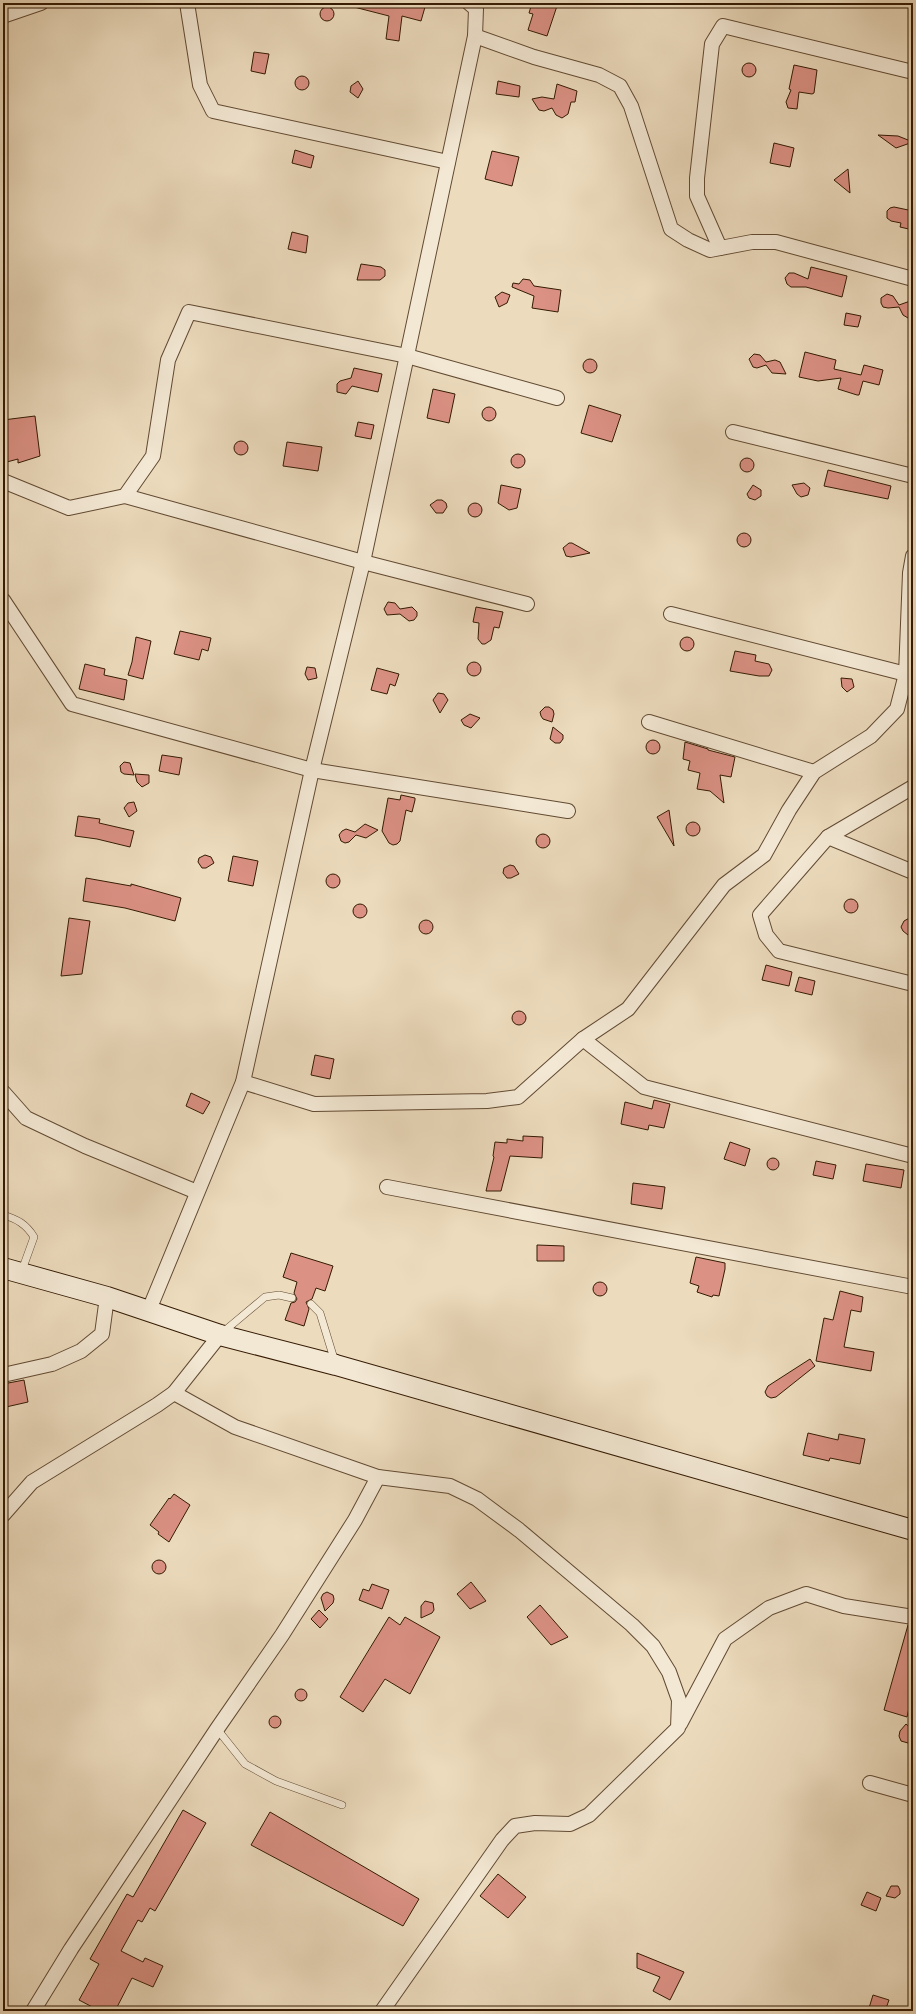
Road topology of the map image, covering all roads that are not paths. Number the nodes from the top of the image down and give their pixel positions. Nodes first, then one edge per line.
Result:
1 (40, 3) edge
2 (186, 3) edge
3 (469, 3) edge
4 (3, 16) edge
5 (475, 36) junction
6 (913, 72) edge
7 (448, 162) junction
8 (720, 248) junction
9 (913, 279) edge
10 (407, 356) junction
11 (557, 398) dead end
12 (733, 432) dead end
13 (913, 476) edge
14 (3, 481) edge
15 (125, 496) junction
16 (913, 556) edge
17 (363, 562) junction
18 (3, 600) edge
19 (527, 604) dead end
20 (671, 614) dead end
21 (906, 674) junction
22 (649, 722) dead end
23 (312, 770) junction
24 (814, 772) junction
25 (913, 787) edge
26 (568, 811) dead end
27 (828, 837) junction
28 (913, 872) edge
29 (913, 984) edge
30 (583, 1038) junction
31 (243, 1082) junction
32 (3, 1092) edge
33 (913, 1156) edge
34 (387, 1187) dead end
35 (197, 1192) junction
36 (3, 1215) edge
37 (12, 1270) edge
38 (913, 1287) edge
39 (107, 1297) junction
40 (292, 1298) dead end
41 (311, 1304) dead end
42 (149, 1310) junction
43 (220, 1335) junction
44 (336, 1365) junction
45 (3, 1375) edge
46 (174, 1393) junction
47 (378, 1477) junction
48 (3, 1515) edge
49 (913, 1530) edge
50 (913, 1617) edge
51 (678, 1728) junction
52 (217, 1729) junction
53 (870, 1783) dead end
54 (913, 1795) edge
55 (342, 1805) dead end
56 (33, 2011) edge
57 (382, 2011) edge

1 - 4 street
2 - 7 street
3 - 5 street
5 - 7 street
5 - 8 street
6 - 8 street
7 - 10 street
8 - 9 street
10 - 11 street
10 - 15 street
10 - 17 street
12 - 13 street
14 - 15 street
15 - 17 street
16 - 21 street
17 - 19 street
17 - 23 street
18 - 23 street
20 - 21 street
21 - 24 street
22 - 24 street
23 - 26 street
23 - 31 street
24 - 30 street
25 - 27 street
27 - 28 street
27 - 29 street
30 - 31 street
30 - 33 street
31 - 35 street
32 - 35 street
34 - 38 street
35 - 42 street
36 - 37 lane
37 - 39 main road
39 - 42 main road
39 - 45 street
40 - 43 lane
41 - 44 lane
42 - 43 main road
43 - 44 main road
43 - 46 street
44 - 49 main road
46 - 47 street
46 - 48 street
47 - 51 street
47 - 52 street
50 - 51 street
51 - 57 street
52 - 55 lane
52 - 56 street
53 - 54 street

